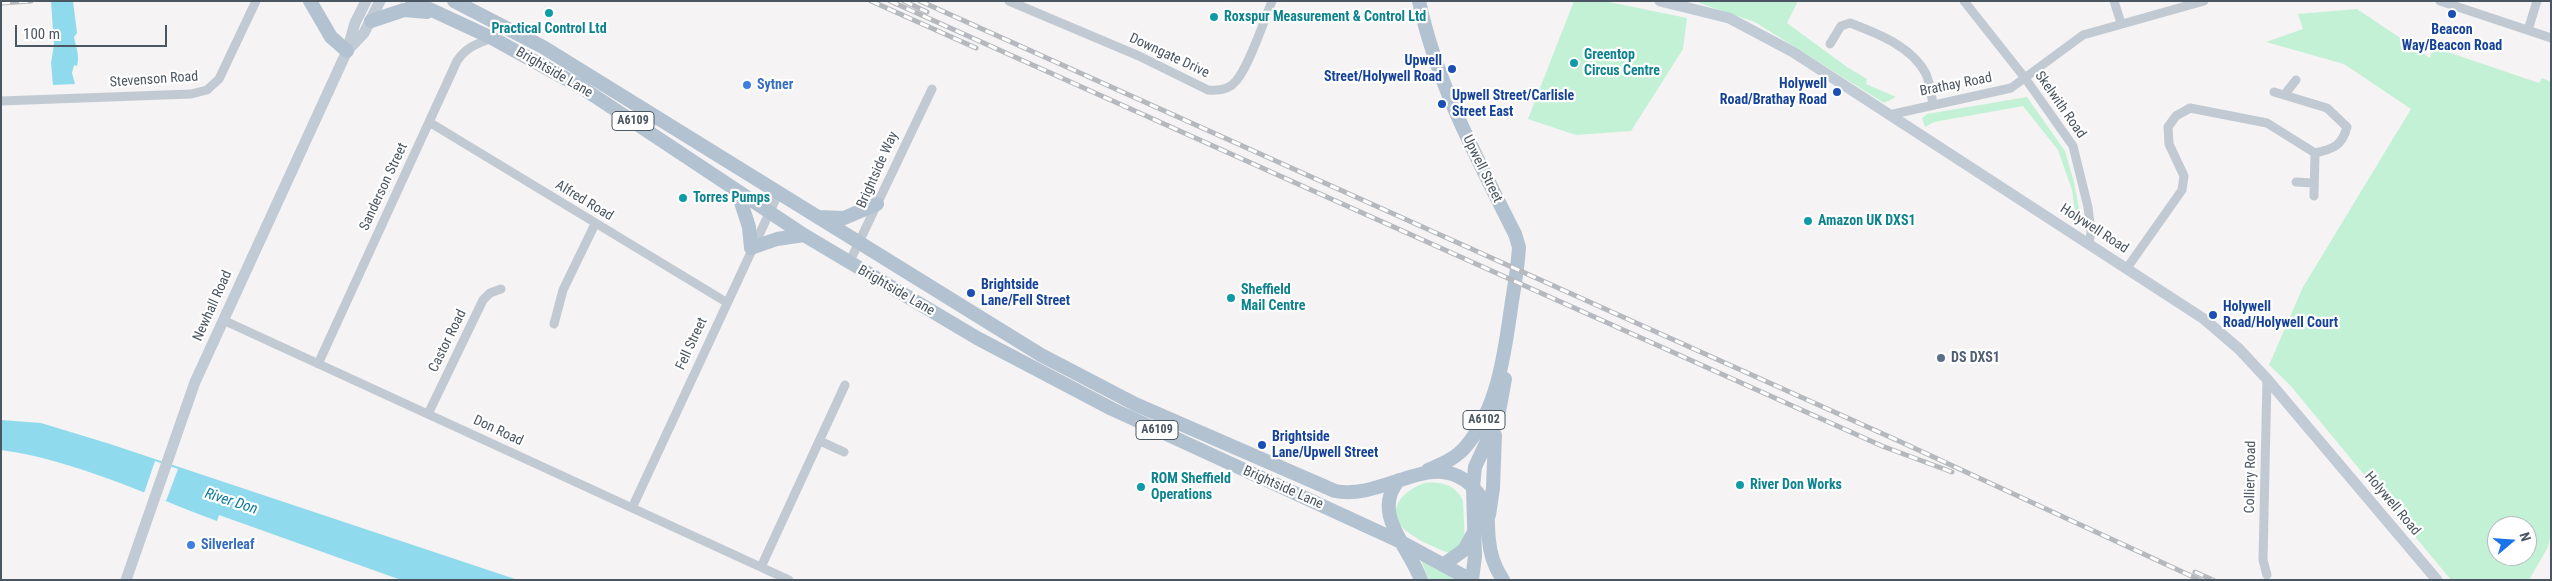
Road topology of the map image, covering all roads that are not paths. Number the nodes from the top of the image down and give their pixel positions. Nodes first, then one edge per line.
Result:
1 (256, 1) edge
2 (310, 1) edge
3 (366, 1) edge
4 (380, 1) edge
5 (412, 1) edge
6 (454, 1) edge
7 (1009, 1) edge
8 (1272, 1) edge
9 (1419, 1) edge
10 (1660, 1) edge
11 (1964, 1) edge
12 (2114, 1) edge
13 (2204, 1) edge
14 (2440, 1) edge
15 (2537, 1) edge
16 (435, 12) junction
17 (371, 20) junction
18 (2121, 23) junction
19 (2528, 30) junction
20 (492, 38) junction
21 (2551, 38) edge
22 (1830, 44) dead end
23 (347, 51) junction
24 (2025, 78) junction
25 (2296, 80) dead end
26 (932, 89) dead end
27 (2274, 92) dead end
28 (2285, 94) junction
29 (1, 101) edge
30 (1933, 104) junction
31 (1889, 115) junction
32 (429, 122) junction
33 (2315, 153) junction
34 (2296, 182) dead end
35 (2314, 183) junction
36 (779, 192) junction
37 (738, 193) junction
38 (2314, 196) dead end
39 (877, 204) junction
40 (769, 213) junction
41 (816, 217) junction
42 (595, 224) junction
43 (804, 235) junction
44 (859, 243) junction
45 (2089, 243) junction
46 (751, 248) junction
47 (849, 263) junction
48 (2127, 268) junction
49 (501, 289) dead end
50 (726, 302) junction
51 (223, 320) junction
52 (554, 324) dead end
53 (1506, 340) junction
54 (318, 364) junction
55 (2268, 379) junction
56 (845, 385) dead end
57 (428, 414) junction
58 (1498, 417) junction
59 (820, 441) junction
60 (844, 452) dead end
61 (1423, 472) junction
62 (1400, 480) junction
63 (1473, 487) junction
64 (632, 508) junction
65 (1488, 519) junction
66 (1475, 530) junction
67 (1401, 542) junction
68 (1443, 565) junction
69 (761, 567) junction
70 (2267, 575) dead end
71 (126, 580) edge
72 (789, 580) edge
73 (1421, 580) edge
74 (1471, 580) edge
75 (1503, 580) edge
76 (2437, 580) edge

1 - 29 street, Stevenson Road
2 - 23 main road
3 - 23 main road, Newhall Road
4 - 17 main road, Newhall Road
5 - 16 main road, Brightside Lane / A6109
6 - 36 main road, Brightside Lane / A6109
7 - 8 street, Downgate Drive
9 - 53 main road, Upwell Street / A6102
10 - 31 main road, Holywell Road
11 - 24 street, Skelwith Road
12 - 18 street
13 - 18 street, Brathay Road
14 - 19 street
15 - 19 street
16 - 17 main road
16 - 20 main road, Brightside Lane / A6109
17 - 23 main road, Newhall Road
18 - 24 street, Brathay Road
19 - 21 street
20 - 32 street, Sanderson Street
20 - 37 main road, Brightside Lane / A6109
22 - 30 street
23 - 51 main road, Newhall Road
24 - 30 street, Brathay Road
24 - 45 street, Skelwith Road
25 - 28 street
26 - 39 street, Brightside Way
27 - 28 street
28 - 33 street
30 - 31 street, Brathay Road
31 - 45 main road, Holywell Road
32 - 42 street, Alfred Road
32 - 54 street, Sanderson Street
33 - 35 street
33 - 48 street
34 - 35 street
35 - 38 street
36 - 40 street, Fell Street
36 - 41 main road, Brightside Lane / A6109
37 - 40 main road, Brightside Lane / A6109
37 - 46 main road
39 - 41 main road
39 - 44 street, Brightside Way
40 - 43 main road, Brightside Lane / A6109
40 - 46 street, Fell Street
41 - 44 main road, Brightside Lane / A6109
42 - 50 street, Alfred Road
42 - 52 street
43 - 46 main road
43 - 47 main road, Brightside Lane / A6109
44 - 47 street, Brightside Way
44 - 62 main road, Brightside Lane / A6109
45 - 48 main road, Holywell Road
46 - 50 street, Fell Street
47 - 67 main road, Brightside Lane / A6109
48 - 55 main road, Holywell Road
49 - 57 street, Castor Road
50 - 64 street, Fell Street
51 - 54 street, Don Road
51 - 71 main road, Newhall Road
53 - 58 main road, Upwell Street / A6102
53 - 61 main road, Upwell Street / A6102
54 - 57 street, Don Road
55 - 70 street, Colliery Road
55 - 76 main road, Holywell Road
56 - 59 street
57 - 64 street, Don Road
58 - 63 main road, Upwell Street / A6102
58 - 65 main road
59 - 60 street
59 - 69 street
61 - 62 main road
61 - 63 main road
62 - 67 main road
63 - 65 main road
63 - 66 main road
64 - 69 street, Don Road
65 - 75 main road
66 - 68 main road
66 - 74 main road
67 - 68 main road
67 - 73 main road
68 - 74 main road
69 - 72 street, Don Road

